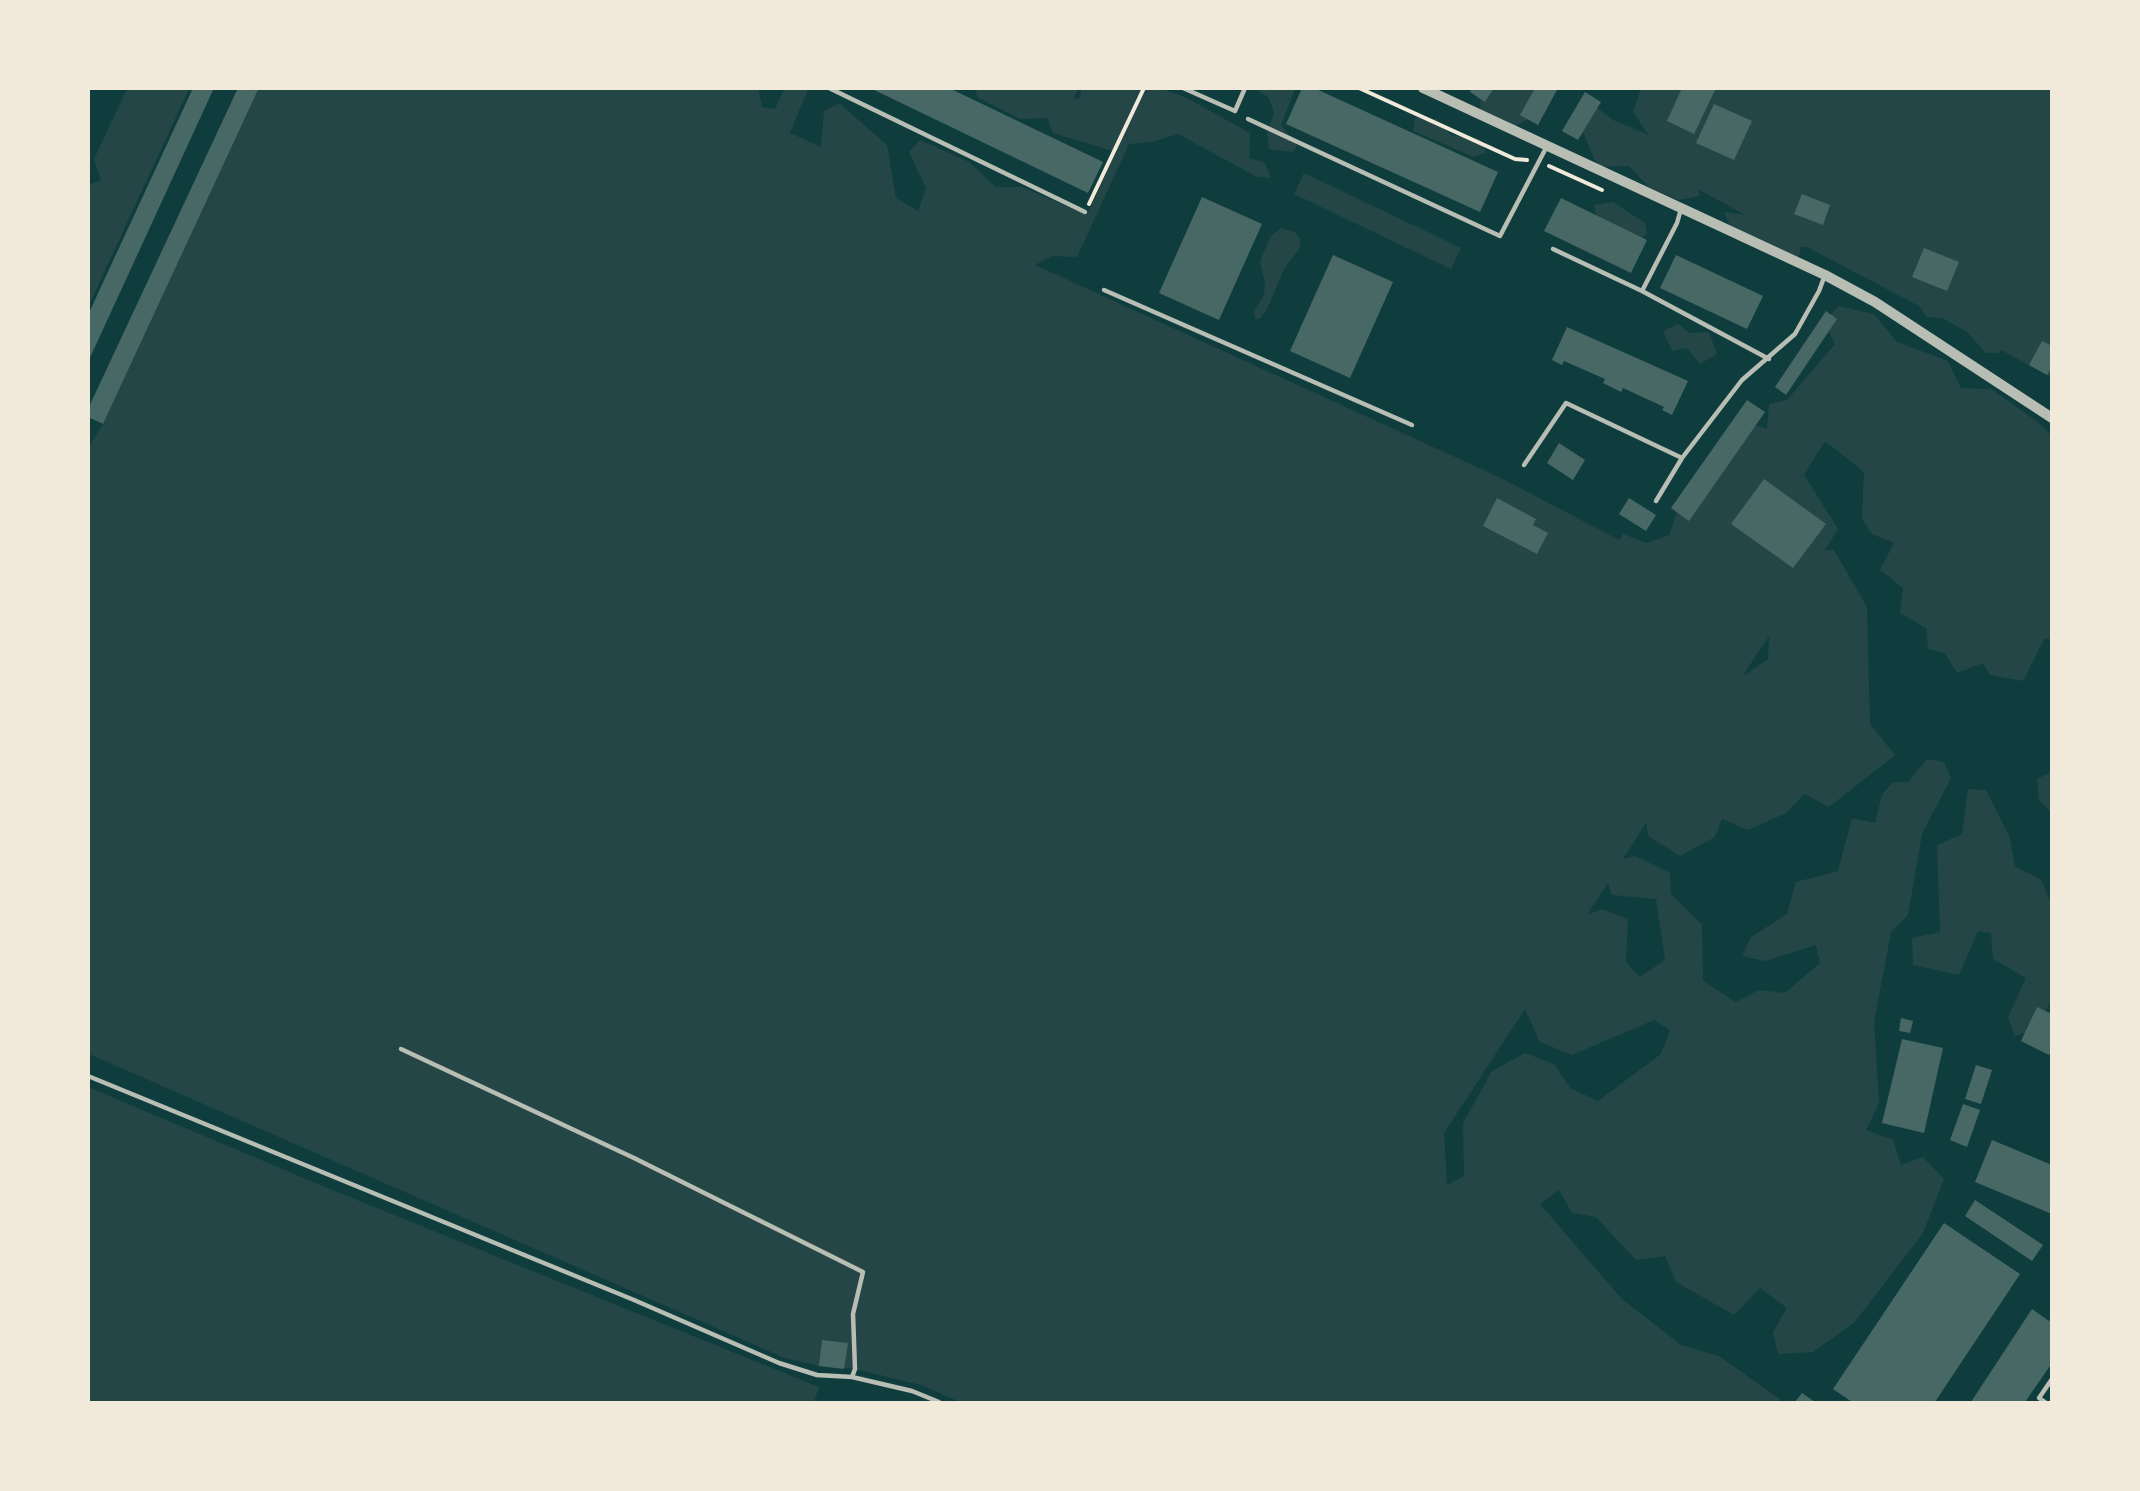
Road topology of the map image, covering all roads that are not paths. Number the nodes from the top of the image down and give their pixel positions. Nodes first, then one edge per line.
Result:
1 (829, 88) edge
2 (1183, 88) edge
3 (1245, 88) edge
4 (1423, 88) edge
5 (1441, 92) edge
6 (1248, 119) dead end
7 (1547, 146) junction
8 (1681, 209) junction
9 (1085, 212) road end
10 (1553, 249) dead end
11 (1825, 275) junction
12 (1104, 290) dead end
13 (1641, 291) junction
14 (1769, 359) junction
15 (2052, 418) edge
16 (1412, 425) dead end
17 (1682, 458) junction
18 (1524, 465) dead end
19 (1656, 501) dead end
20 (401, 1049) dead end
21 (88, 1076) edge
22 (852, 1377) junction
23 (2052, 1378) edge
24 (939, 1402) edge
25 (2045, 1402) edge

1 - 9 lane
2 - 3 lane
4 - 5 street
5 - 7 street
6 - 7 lane
7 - 8 street
8 - 11 street
8 - 13 lane
10 - 13 lane
11 - 14 lane
11 - 15 street
12 - 16 lane
13 - 14 lane
14 - 17 lane
17 - 18 lane
17 - 19 lane
20 - 22 lane
21 - 22 lane
22 - 24 lane
23 - 25 lane

